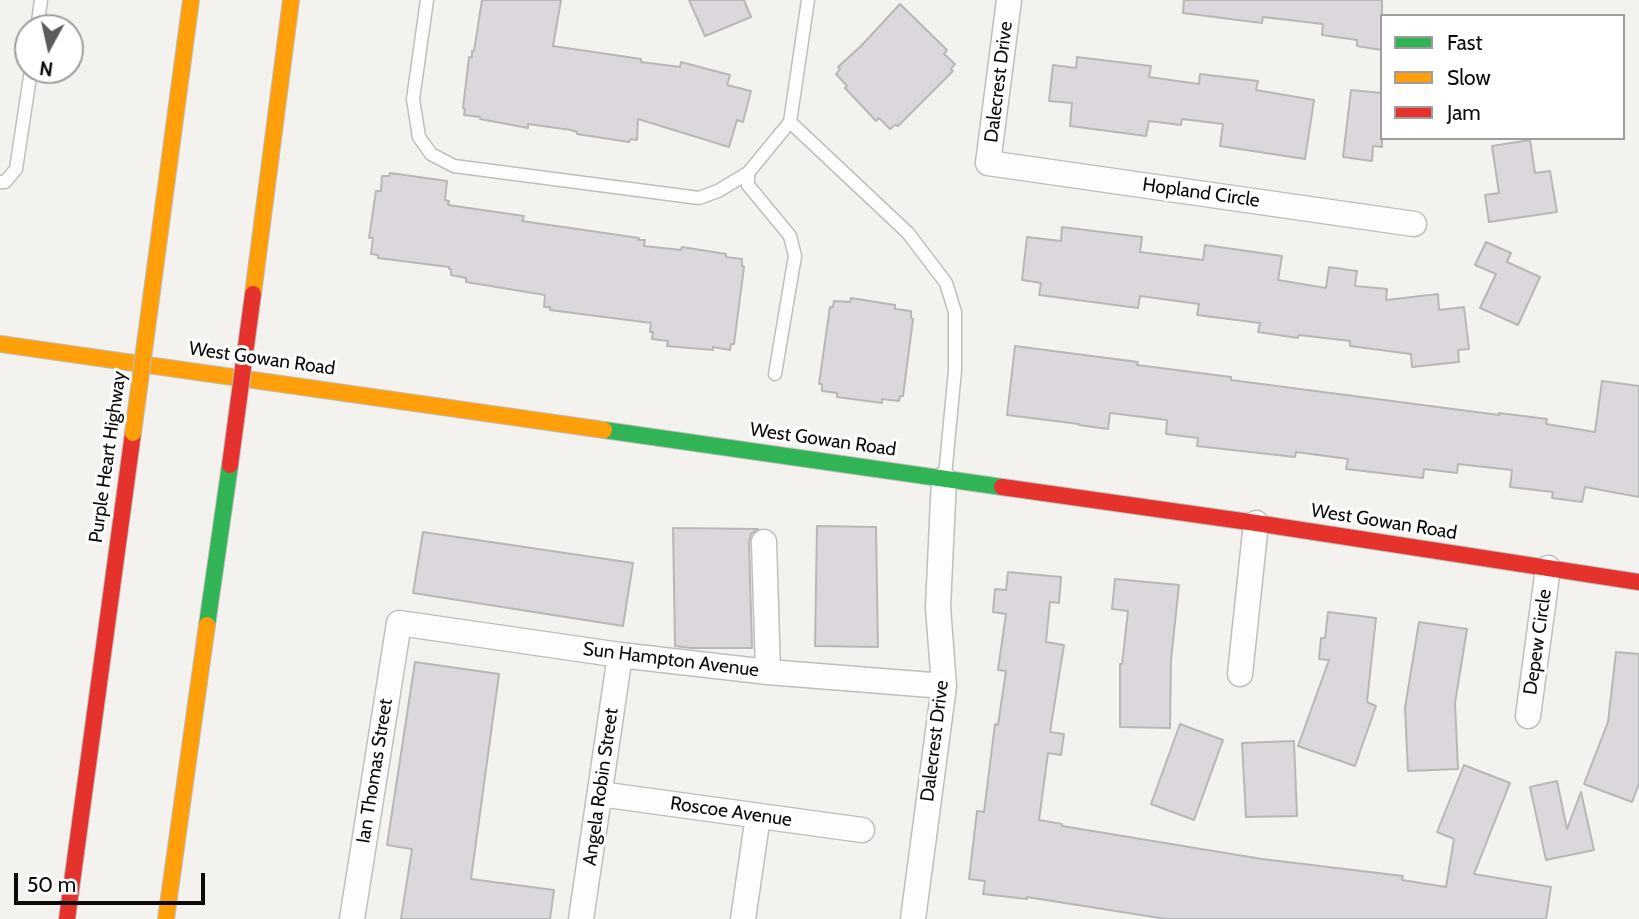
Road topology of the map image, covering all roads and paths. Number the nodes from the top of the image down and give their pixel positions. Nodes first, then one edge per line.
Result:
1 (191, 0) edge
2 (291, 0) edge
3 (428, 0) edge
4 (808, 0) edge
5 (1009, 0) edge
6 (29, 84) edge
7 (790, 122) junction
8 (988, 163) joint
9 (748, 173) junction
10 (0, 182) edge
11 (1414, 224) dead end
12 (0, 344) edge
13 (775, 374) dead end
14 (944, 479) junction
15 (1256, 523) junction
16 (764, 542) dead end
17 (1548, 568) junction
18 (1639, 582) edge
19 (399, 623) joint
20 (620, 655) junction
21 (768, 672) junction
22 (1240, 674) dead end
23 (944, 686) junction
24 (1528, 716) dead end
25 (600, 794) junction
26 (758, 816) junction
27 (862, 830) dead end
28 (66, 919) edge
29 (166, 919) edge
30 (352, 919) edge
31 (581, 919) edge
32 (743, 919) edge
33 (912, 919) edge

1 - 28 main road, Purple Heart Highway, bridge
2 - 29 main road, bridge
3 - 9 lane
4 - 7 lane
5 - 8 street, Dalecrest Drive
6 - 10 lane
7 - 9 lane
7 - 14 lane
8 - 11 street, Hopland Circle
9 - 13 lane
12 - 14 main road, West Gowan Road
14 - 15 main road, West Gowan Road
14 - 23 street, Dalecrest Drive
15 - 17 main road, West Gowan Road
15 - 22 street
16 - 21 street
17 - 18 main road, West Gowan Road
17 - 24 street, Depew Circle
19 - 20 street, Sun Hampton Avenue
19 - 30 street, Ian Thomas Street
20 - 21 street, Sun Hampton Avenue
20 - 25 street, Angela Robin Street
21 - 23 street, Sun Hampton Avenue
23 - 33 street, Dalecrest Drive
25 - 26 street, Roscoe Avenue
25 - 31 street, Angela Robin Street
26 - 27 street, Roscoe Avenue
26 - 32 street

